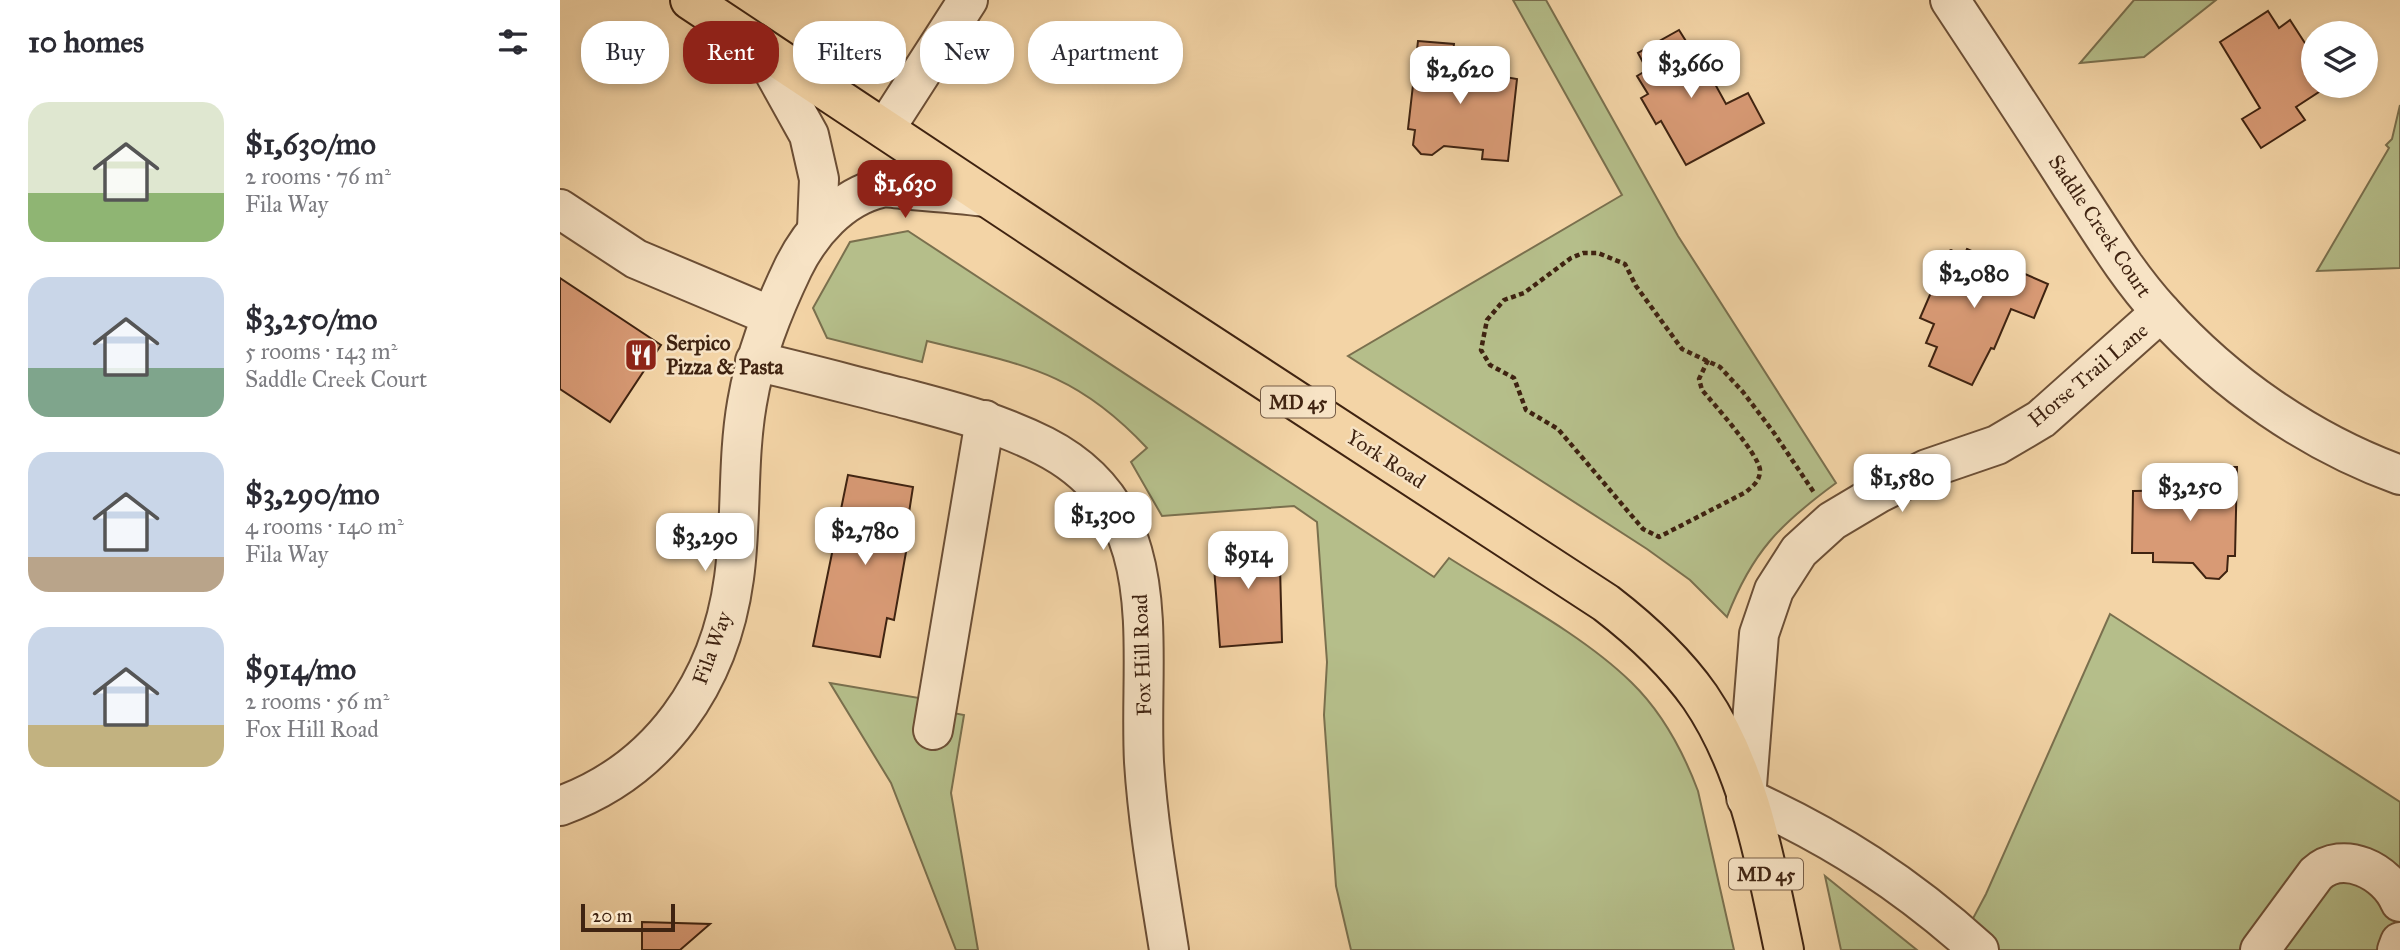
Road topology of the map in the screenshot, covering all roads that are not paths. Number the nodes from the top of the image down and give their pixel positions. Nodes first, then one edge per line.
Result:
1 (691, 0) edge
2 (968, 0) edge
3 (1950, 0) edge
4 (722, 21) edge
5 (779, 59) edge
6 (779, 81) edge
7 (885, 129) junction
8 (986, 197) junction
9 (560, 209) edge
10 (817, 228) junction
11 (2161, 312) junction
12 (771, 316) junction
13 (755, 360) junction
14 (985, 420) junction
15 (2400, 475) edge
16 (933, 730) dead end
17 (1746, 798) junction
18 (560, 806) edge
19 (2400, 902) edge
20 (2400, 942) edge
21 (1169, 950) edge
22 (1784, 950) edge
23 (1979, 950) edge
24 (2260, 950) edge
25 (2397, 950) edge

1 - 4 main road, York Road / MD 45
2 - 7 street
3 - 11 street, Saddle Creek Court
5 - 7 main road, York Road / MD 45
6 - 10 street
7 - 8 main road, York Road / MD 45
8 - 10 street, Fila Way
8 - 17 main road, York Road / MD 45
9 - 12 street
10 - 12 street, Fila Way
11 - 15 street, Saddle Creek Court
11 - 17 street, Horse Trail Lane
12 - 13 street, Fila Way
13 - 14 street, Fox Hill Road
13 - 18 street, Fila Way
14 - 16 street
14 - 21 street, Fox Hill Road
17 - 22 main road, York Road / MD 45
17 - 23 street
19 - 24 street
20 - 25 street

